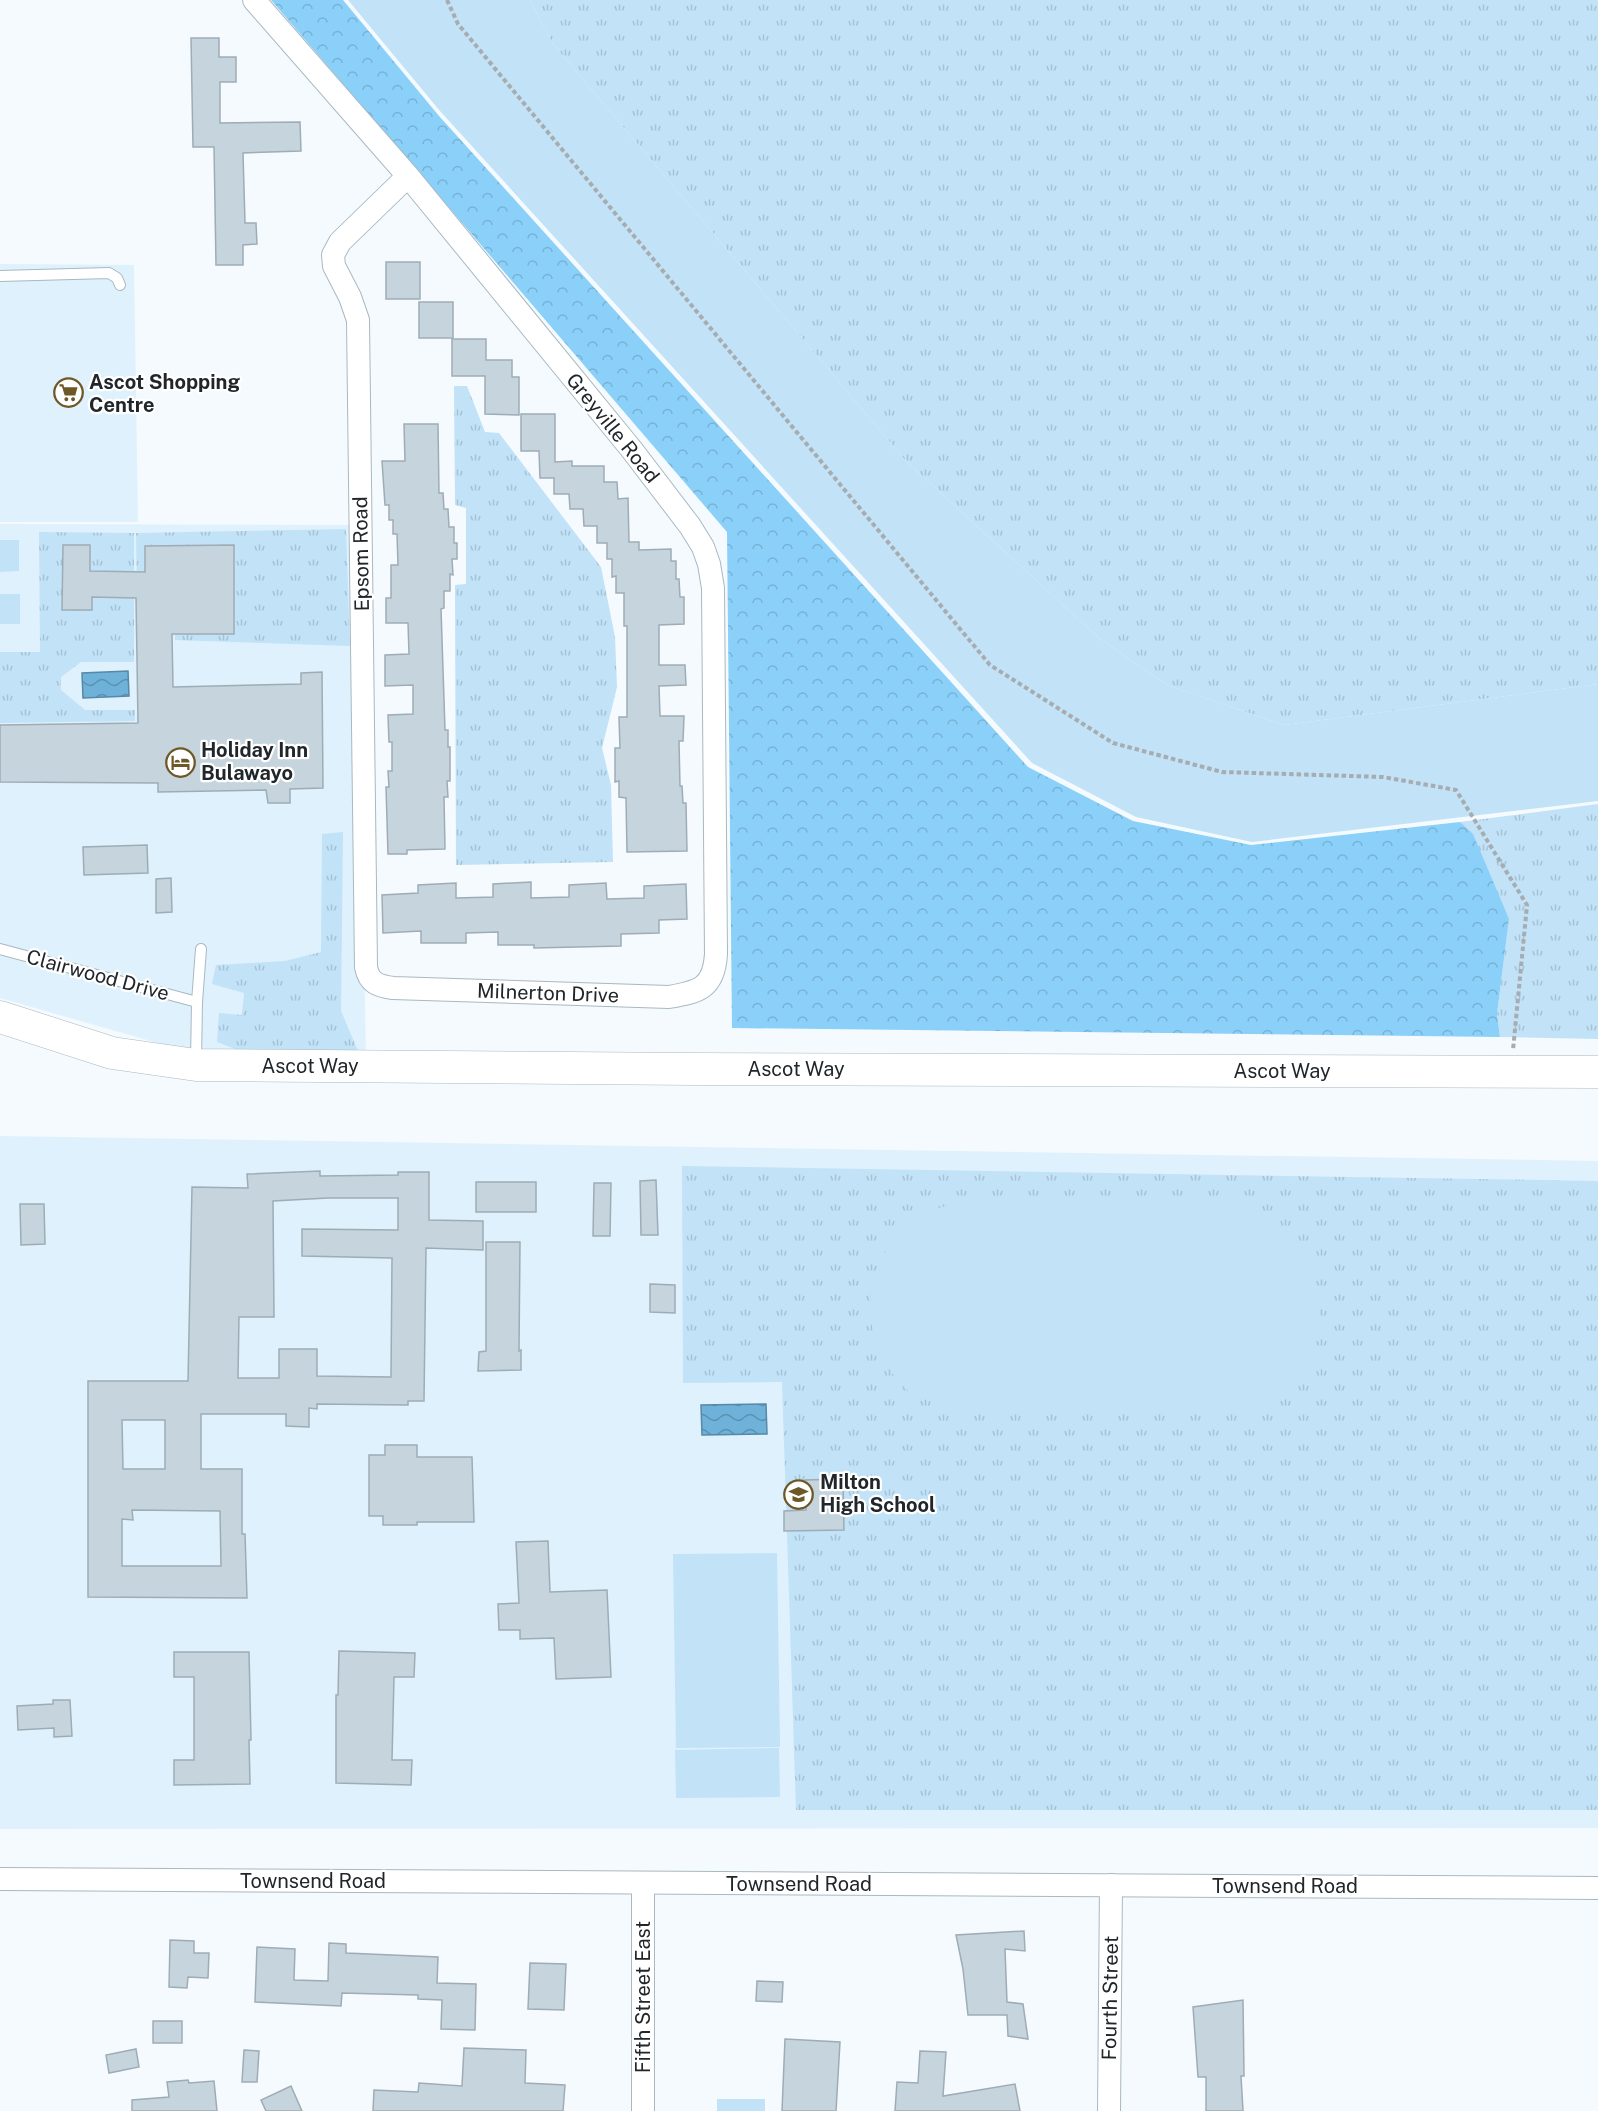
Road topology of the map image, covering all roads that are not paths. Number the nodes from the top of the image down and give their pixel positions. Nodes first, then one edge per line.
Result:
1 (254, 0) edge
2 (408, 176) junction
3 (0, 276) edge
4 (120, 285) dead end
5 (0, 949) edge
6 (201, 949) dead end
7 (716, 954) joint
8 (366, 968) joint
9 (197, 1002) junction
10 (0, 1017) edge
11 (196, 1065) junction
12 (1598, 1072) edge
13 (0, 1879) edge
14 (643, 1883) junction
15 (1112, 1886) junction
16 (1598, 1888) edge
17 (644, 2111) edge
18 (1109, 2111) edge

1 - 2 street, Greyville Road
2 - 7 street, Greyville Road
2 - 8 street, Epsom Road
3 - 4 lane
5 - 9 lane, Clairwood Drive
6 - 9 lane, Clairwood Drive
7 - 8 street, Milnerton Drive
9 - 11 lane, Clairwood Drive
10 - 11 main road, Ascot Way
11 - 12 main road, Ascot Way
13 - 14 street, Townsend Road
14 - 15 street, Townsend Road
14 - 17 street, Fifth Street East
15 - 16 street, Townsend Road
15 - 18 street, Fourth Street

